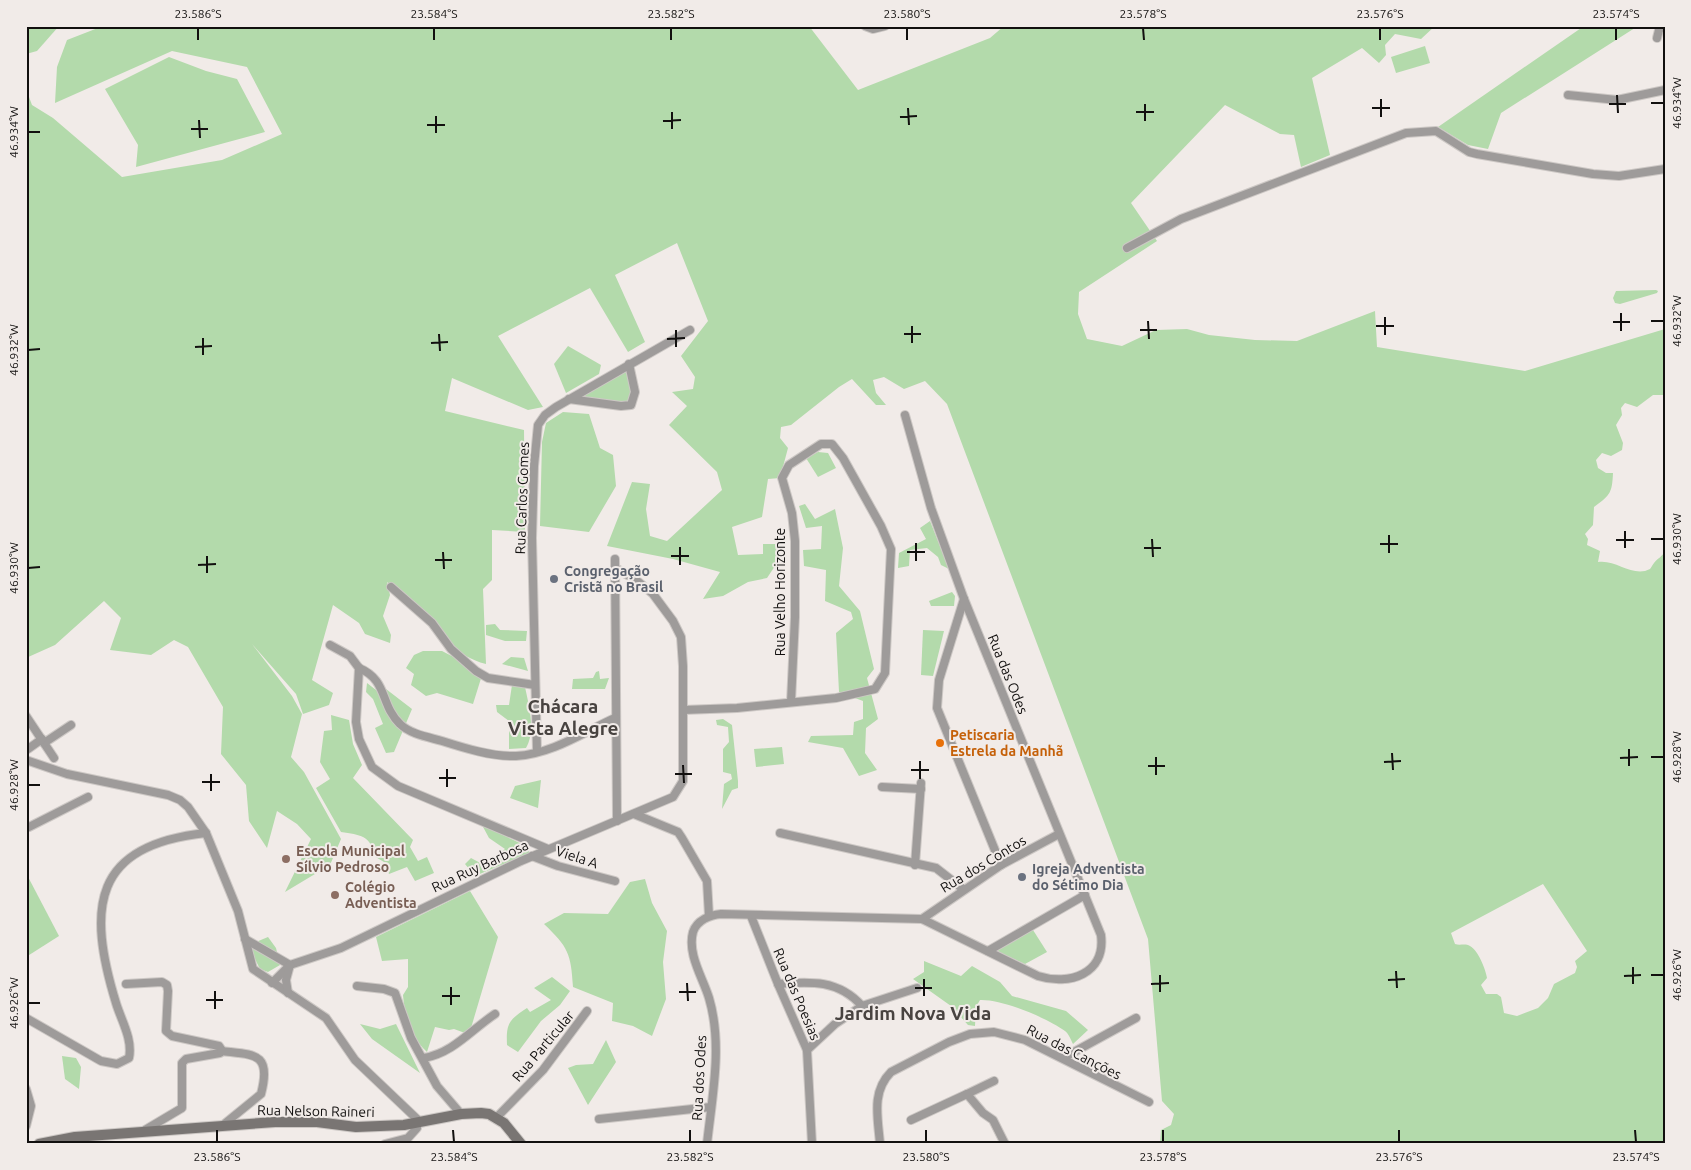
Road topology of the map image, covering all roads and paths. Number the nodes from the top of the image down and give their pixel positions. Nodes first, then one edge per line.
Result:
1 (865, 26) edge
2 (885, 26) edge
3 (1663, 26) edge
4 (1657, 38) dead end
5 (1665, 90) edge
6 (1568, 95) dead end
7 (1665, 169) edge
8 (1127, 248) dead end
9 (690, 330) dead end
10 (629, 364) junction
11 (570, 399) junction
12 (905, 415) dead end
13 (615, 559) dead end
14 (615, 568) junction
15 (391, 587) dead end
16 (964, 599) junction
17 (330, 645) dead end
18 (359, 668) junction
19 (535, 685) junction
20 (791, 702) junction
21 (683, 710) junction
22 (26, 716) edge
23 (616, 718) junction
24 (71, 725) dead end
25 (43, 741) junction
26 (28, 749) dead end
27 (536, 752) junction
28 (49, 755) dead end
29 (26, 760) edge
30 (882, 787) dead end
31 (88, 797) dead end
32 (634, 814) junction
33 (617, 821) junction
34 (29, 828) dead end
35 (206, 833) junction
36 (780, 833) dead end
37 (1059, 834) junction
38 (548, 849) junction
39 (532, 856) junction
40 (915, 865) junction
41 (1001, 865) junction
42 (615, 882) dead end
43 (963, 889) junction
44 (1085, 895) junction
45 (709, 916) junction
46 (751, 916) junction
47 (922, 919) junction
48 (247, 940) junction
49 (988, 951) junction
50 (290, 965) junction
51 (272, 983) junction
52 (126, 984) dead end
53 (778, 984) junction
54 (357, 986) dead end
55 (917, 988) dead end
56 (288, 993) junction
57 (862, 1006) junction
58 (587, 1011) dead end
59 (495, 1014) dead end
60 (26, 1018) edge
61 (1136, 1018) dead end
62 (807, 1050) junction
63 (221, 1051) junction
64 (424, 1058) junction
65 (1062, 1058) junction
66 (994, 1082) dead end
67 (26, 1089) edge
68 (967, 1094) junction
69 (1149, 1102) dead end
70 (711, 1107) junction
71 (461, 1114) junction
72 (496, 1118) junction
73 (599, 1119) dead end
74 (911, 1120) dead end
75 (418, 1123) junction
76 (223, 1125) junction
77 (26, 1126) edge
78 (141, 1133) junction
79 (38, 1144) edge
80 (385, 1144) edge
81 (521, 1144) edge
82 (707, 1144) edge
83 (812, 1144) edge
84 (880, 1144) edge
85 (1005, 1144) edge

1 - 2 street
3 - 4 street
5 - 6 street
7 - 8 street
9 - 10 street, Rua Carlos Gomes
10 - 11 street, Rua Carlos Gomes
10 - 11 street
11 - 19 street, Rua Carlos Gomes
12 - 16 street, Rua das Odes
13 - 14 street
14 - 21 street, Rua Ruy Barbosa
14 - 23 street
15 - 19 street
16 - 37 street, Rua das Odes
16 - 41 street
17 - 18 street
18 - 27 street
18 - 38 street
19 - 27 street, Rua Carlos Gomes
20 - 20 street, Rua Velho Horizonte
20 - 21 street, Rua Velho Horizonte
21 - 32 street, Rua Ruy Barbosa
22 - 25 street
23 - 27 street
23 - 33 street
24 - 25 street
25 - 26 street
25 - 28 street
29 - 35 street
30 - 40 street
31 - 34 street
32 - 33 street, Rua Ruy Barbosa
32 - 45 street
33 - 38 street, Rua Ruy Barbosa
35 - 48 street
35 - 60 street
36 - 40 street
37 - 41 street, Rua dos Contos
37 - 44 street, Rua das Odes
38 - 39 street, Rua Ruy Barbosa
39 - 42 street, Viela A
39 - 50 street, Rua Ruy Barbosa
40 - 43 street
41 - 43 street, Rua dos Contos
43 - 47 street, Rua dos Contos
44 - 49 street
44 - 49 street, Rua das Odes
45 - 46 street
45 - 70 street, Rua dos Odes
46 - 47 street, Rua das Odes
46 - 53 street, Rua das Poesias
47 - 49 street, Rua das Odes
48 - 50 street
48 - 51 street
50 - 51 street
50 - 56 street
51 - 56 street
52 - 63 street
53 - 57 street
53 - 62 street, Rua das Poesias
54 - 64 street
55 - 57 street
56 - 75 street
57 - 62 street
58 - 72 street, Rua Particular
59 - 64 street
61 - 65 street
62 - 83 street, Rua das Poesias
63 - 76 street
63 - 78 street
64 - 71 street
65 - 69 street, Rua das Canções
65 - 84 street, Rua das Canções
66 - 68 street
67 - 77 street
68 - 74 street
68 - 85 street
70 - 73 street
70 - 82 street, Rua dos Odes
71 - 72 main road, Rua Nelson Raineri
71 - 75 main road, Rua Nelson Raineri
72 - 81 main road
75 - 76 main road, Rua Nelson Raineri
75 - 80 street
76 - 78 main road, Rua Nelson Raineri
78 - 79 main road, Rua Nelson Raineri

